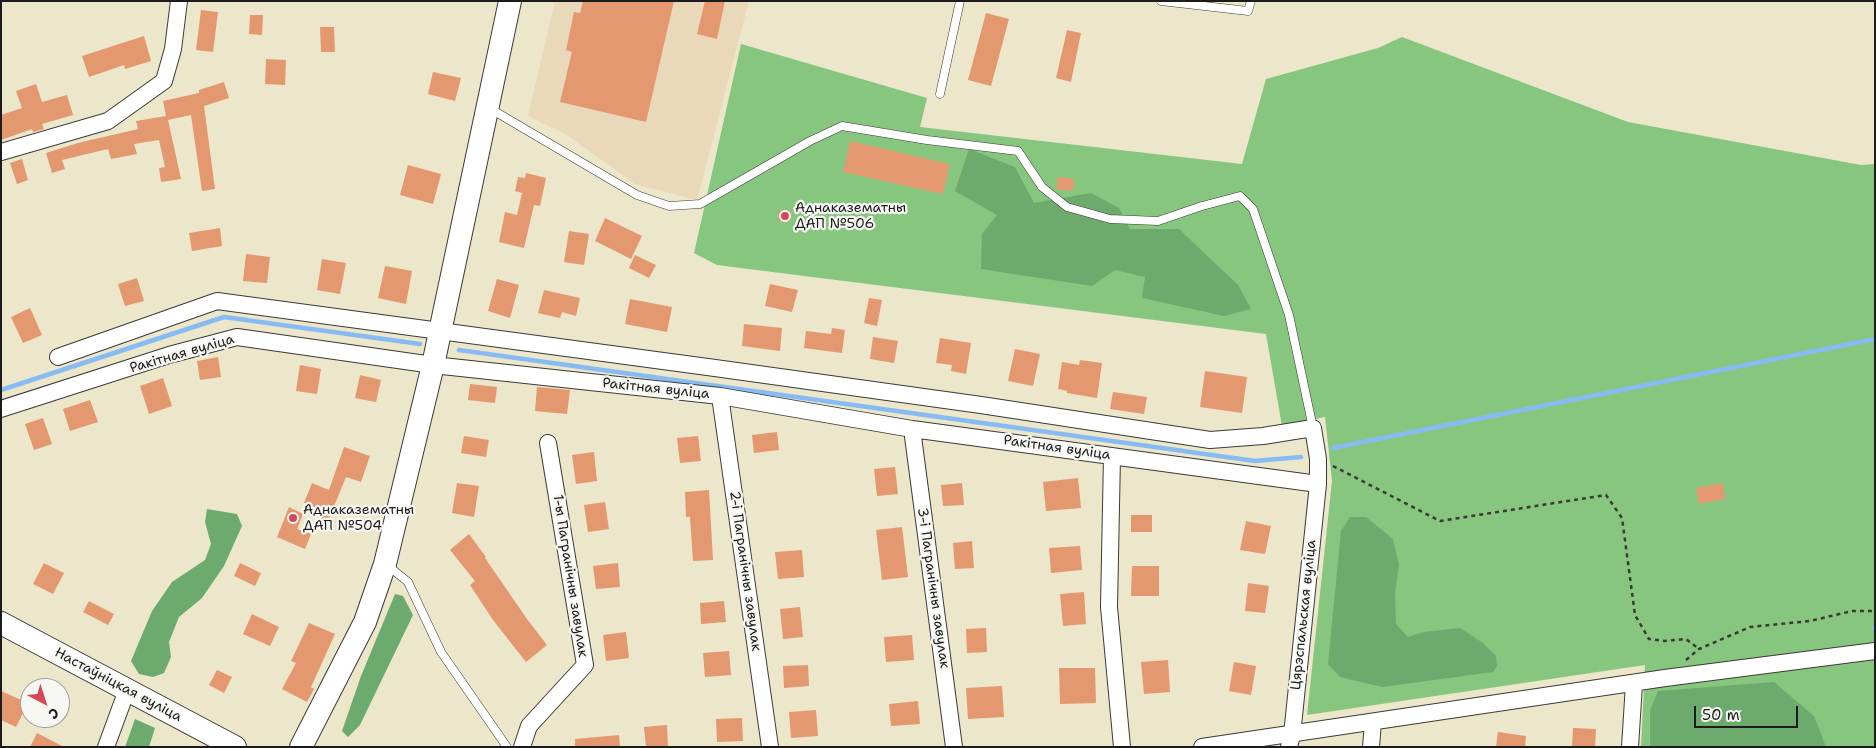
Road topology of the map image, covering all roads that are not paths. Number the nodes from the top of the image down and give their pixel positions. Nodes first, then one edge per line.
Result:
1 (180, 1) edge
2 (510, 1) edge
3 (960, 1) edge
4 (1161, 1) edge
5 (1251, 1) edge
6 (1170, 2) edge
7 (940, 94) dead end
8 (487, 107) junction
9 (1, 152) edge
10 (440, 330) junction
11 (58, 357) dead end
12 (432, 365) junction
13 (720, 396) junction
14 (1, 409) edge
15 (1313, 428) junction
16 (912, 429) junction
17 (548, 443) dead end
18 (1112, 456) junction
19 (1318, 484) junction
20 (385, 564) junction
21 (1, 623) edge
22 (1875, 651) edge
23 (1634, 684) junction
24 (127, 690) junction
25 (1373, 722) junction
26 (1290, 741) edge
27 (106, 747) edge
28 (235, 747) edge
29 (301, 747) edge
30 (507, 747) edge
31 (522, 747) edge
32 (770, 747) edge
33 (954, 747) edge
34 (1122, 747) edge
35 (1202, 747) edge
36 (1371, 747) edge
37 (1630, 747) edge

1 - 9 street
2 - 8 street
3 - 7 lane
4 - 6 lane
5 - 6 lane
8 - 10 street
8 - 15 lane
10 - 11 street, Ракітная вуліца
10 - 12 street
10 - 15 street, Ракітная вуліца
12 - 13 street, Ракітная вуліца
12 - 14 street, Ракітная вуліца
12 - 20 street
13 - 16 street, Ракітная вуліца
13 - 32 street, 2-і Пагранічны завулак
15 - 19 street, Цярэспальская вуліца
16 - 18 street, Ракітная вуліца
16 - 33 street, 3-і Пагранічны завулак
17 - 31 street, 1-ы Пагранічны завулак
18 - 19 street, Ракітная вуліца
18 - 34 street
19 - 26 street, Цярэспальская вуліца
20 - 29 street
20 - 30 lane
21 - 24 street, Настаўніцкая вуліца
22 - 23 street
23 - 25 street
23 - 37 street
24 - 27 street
24 - 28 street, Настаўніцкая вуліца
25 - 26 street
25 - 36 street
26 - 35 street

